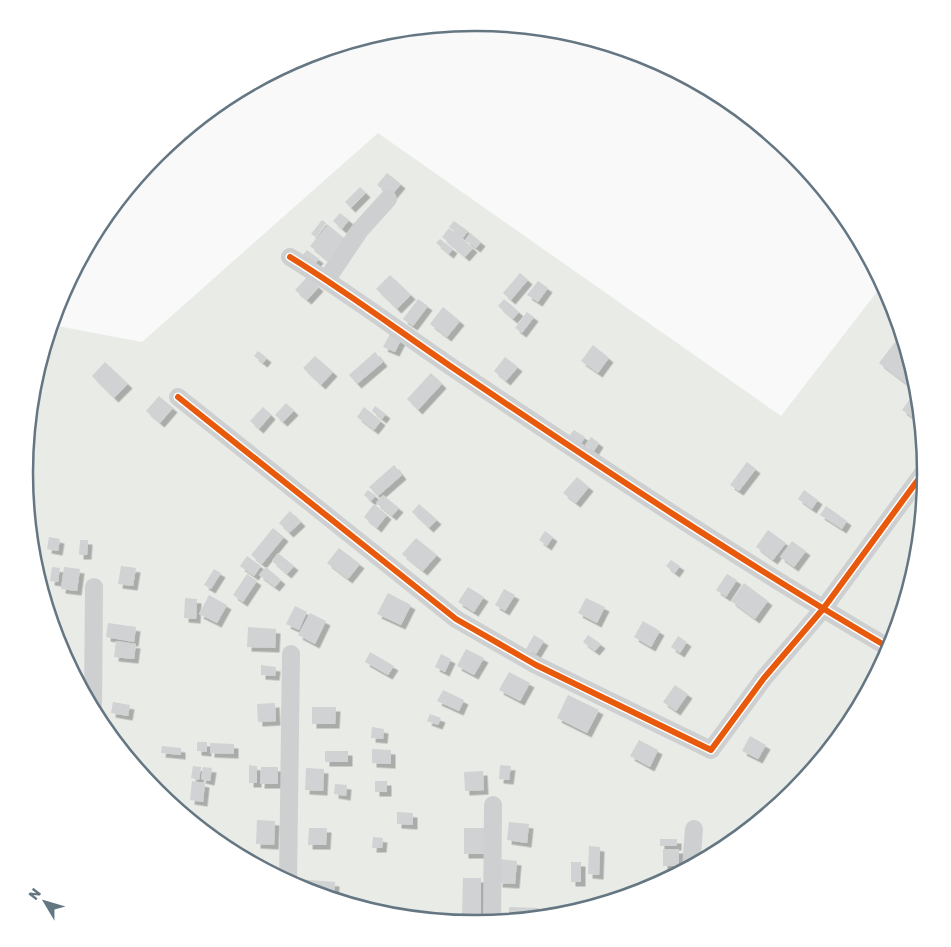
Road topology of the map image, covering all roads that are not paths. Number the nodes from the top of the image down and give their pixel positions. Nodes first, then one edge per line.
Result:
1 (388, 199) dead end
2 (290, 257) dead end
3 (327, 279) junction
4 (178, 397) dead end
5 (918, 480) edge
6 (94, 587) dead end
7 (823, 609) junction
8 (883, 644) edge
9 (292, 654) dead end
10 (93, 695) edge
11 (493, 805) dead end
12 (694, 829) dead end
13 (692, 859) edge
14 (288, 874) edge
15 (492, 915) edge

1 - 3 street
2 - 3 street
3 - 7 street
4 - 7 street
5 - 7 street
6 - 10 street
7 - 8 street
9 - 14 street
11 - 15 street
12 - 13 street

